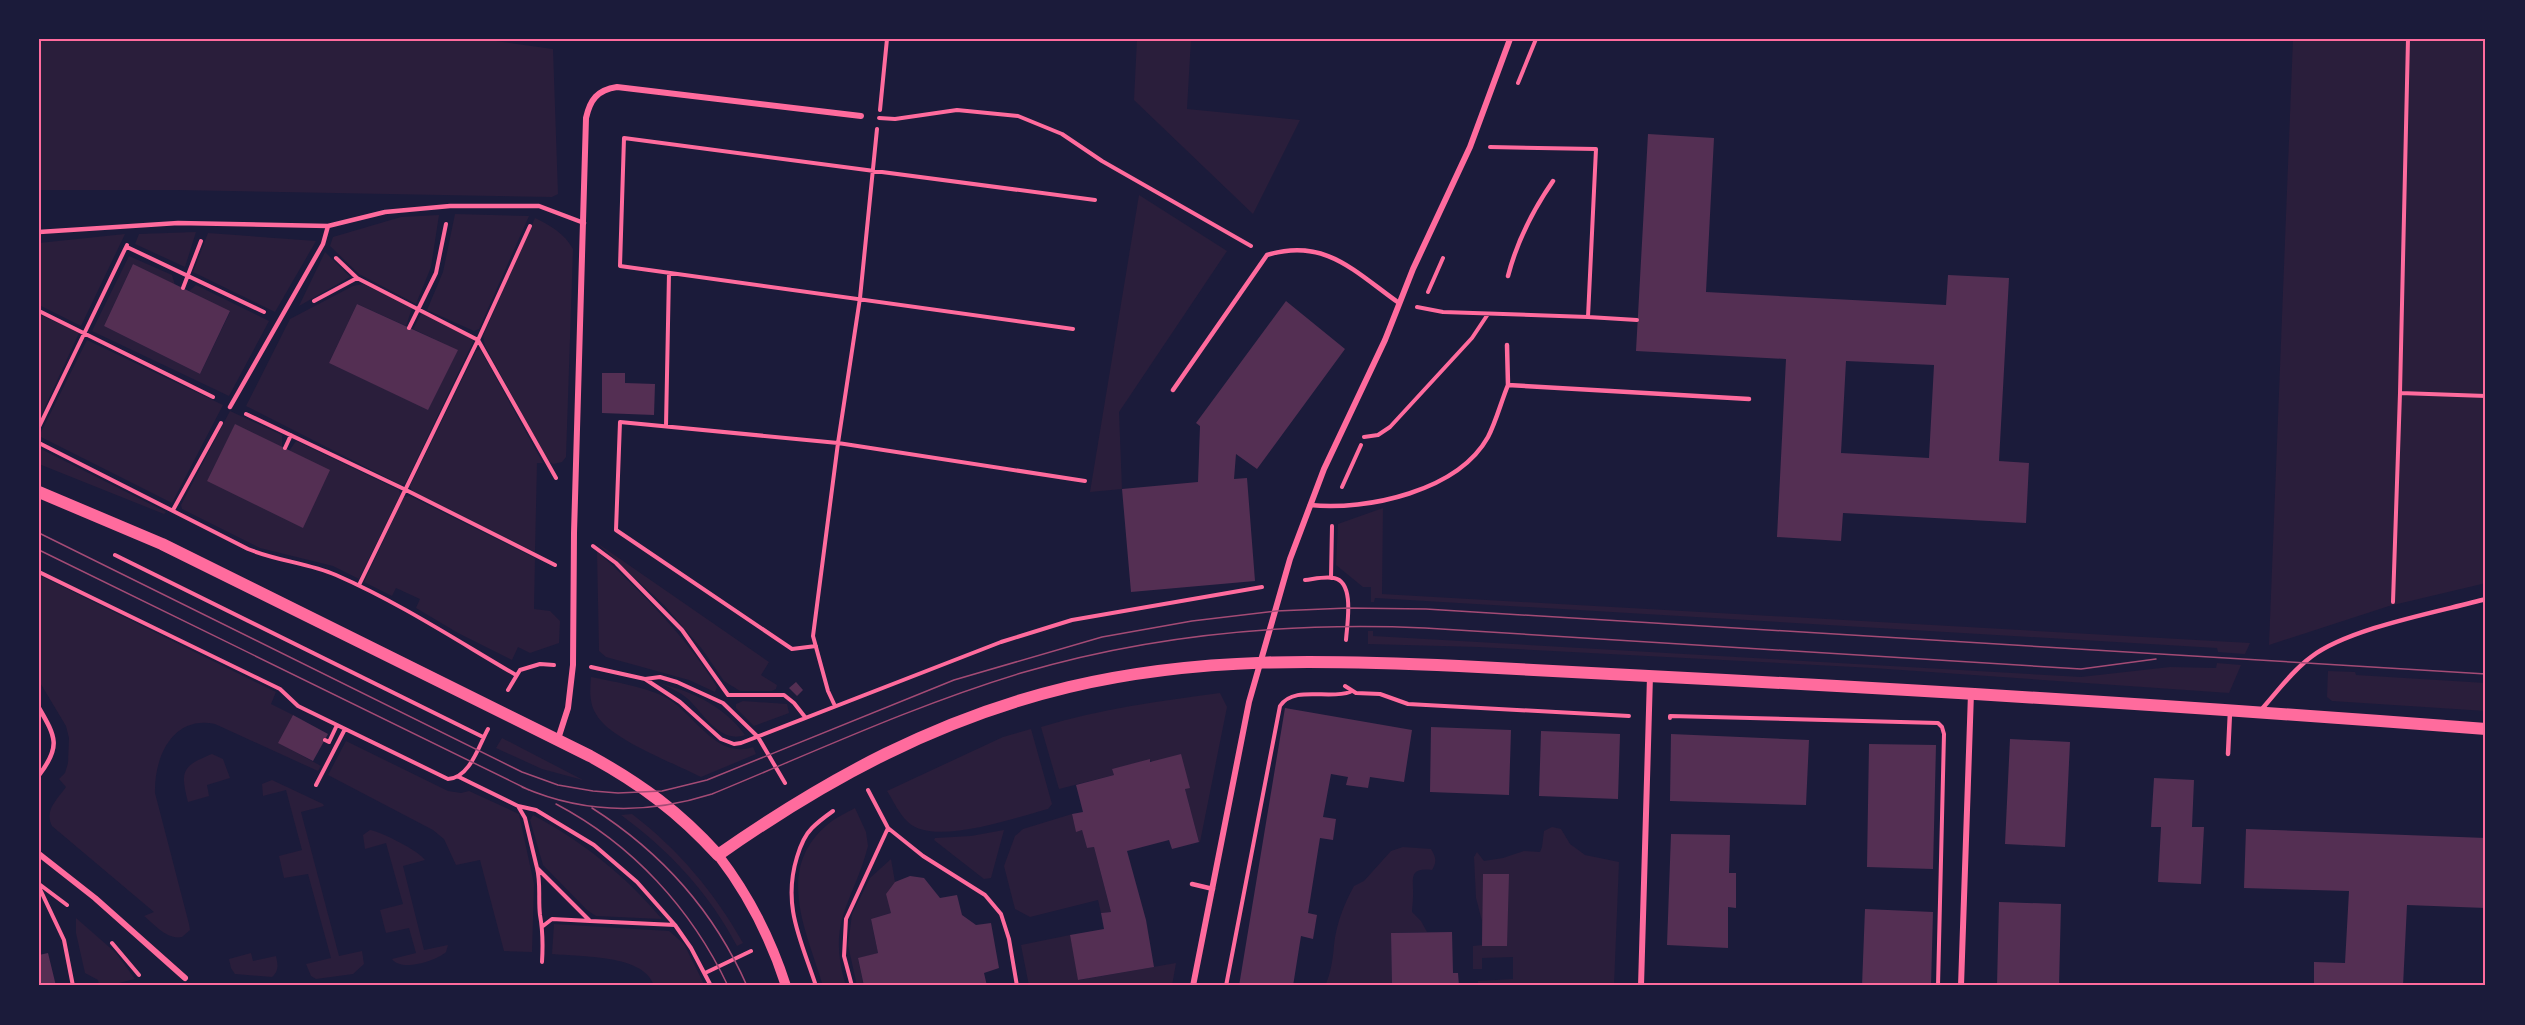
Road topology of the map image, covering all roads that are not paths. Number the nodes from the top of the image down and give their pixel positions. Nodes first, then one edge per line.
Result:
1 (1510, 39) edge
2 (861, 116) road end
3 (1553, 181) dead end
4 (584, 223) junction
5 (328, 226) junction
6 (39, 232) edge
7 (1508, 276) dead end
8 (1399, 303) junction
9 (1507, 345) dead end
10 (1508, 386) junction
11 (1173, 390) dead end
12 (1749, 399) dead end
13 (230, 407) road end
14 (39, 492) edge
15 (1310, 505) junction
16 (2486, 599) edge
17 (1262, 662) junction
18 (1650, 676) junction
19 (1971, 693) junction
20 (39, 708) edge
21 (2230, 710) junction
22 (2259, 712) junction
23 (2486, 729) edge
24 (558, 740) junction
25 (2228, 754) dead end
26 (39, 775) edge
27 (39, 854) edge
28 (718, 855) junction
29 (1192, 884) dead end
30 (1212, 889) junction
31 (185, 978) dead end
32 (786, 986) edge
33 (1193, 986) edge
34 (1641, 986) edge
35 (1961, 986) edge

1 - 8 street
2 - 4 street
3 - 7 lane
4 - 5 lane
4 - 24 street
5 - 6 lane
5 - 13 lane
8 - 11 lane
8 - 15 street
9 - 10 lane
10 - 12 lane
10 - 15 lane
14 - 24 main road
15 - 17 street
16 - 22 lane
17 - 18 main road
17 - 28 main road
17 - 30 street
18 - 19 main road
18 - 34 street
19 - 21 main road
19 - 35 street
20 - 26 lane
21 - 22 main road
21 - 25 lane
22 - 23 main road
24 - 28 main road
27 - 31 street
28 - 32 street
29 - 30 lane
30 - 33 street

